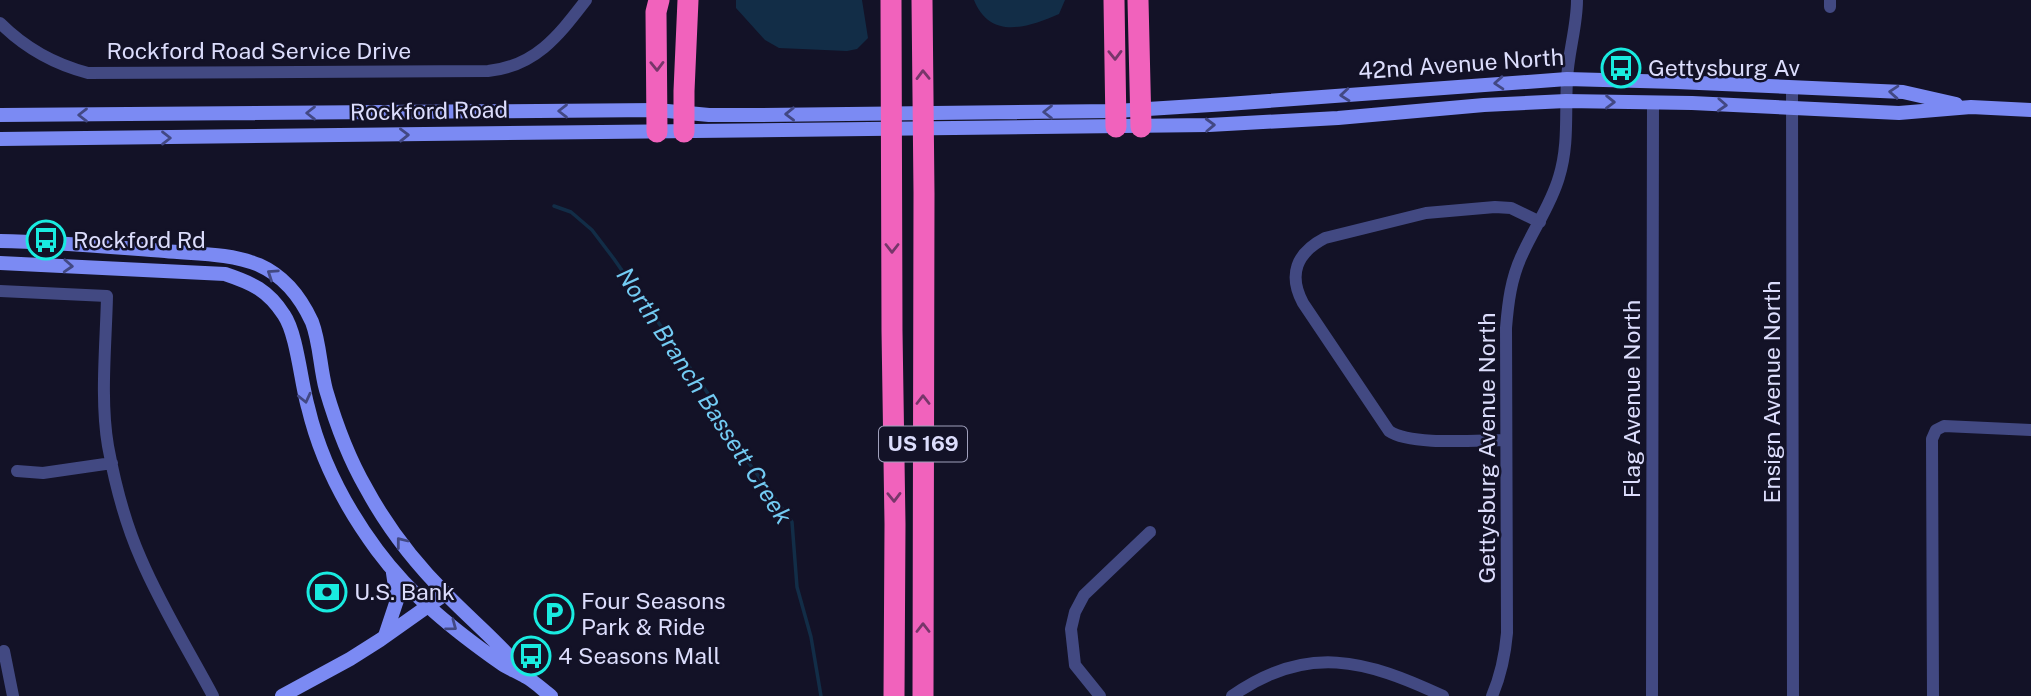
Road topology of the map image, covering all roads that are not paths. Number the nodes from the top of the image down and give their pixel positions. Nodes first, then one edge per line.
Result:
1 (586, 0) edge
2 (659, 0) edge
3 (688, 0) edge
4 (881, 0) edge
5 (891, 0) edge
6 (1114, 0) edge
7 (1138, 0) edge
8 (1577, 0) edge
9 (924, 4) edge
10 (0, 23) edge
11 (891, 43) junction
12 (1567, 79) junction
13 (1792, 87) junction
14 (1566, 101) junction
15 (1653, 102) junction
16 (1971, 107) junction
17 (1792, 108) junction
18 (2031, 110) edge
19 (858, 113) joint
20 (0, 115) edge
21 (1141, 118) junction
22 (1116, 119) junction
23 (657, 121) junction
24 (684, 122) junction
25 (859, 129) joint
26 (0, 139) edge
27 (1540, 222) junction
28 (0, 241) edge
29 (0, 263) edge
30 (0, 291) edge
31 (2031, 430) edge
32 (1506, 440) junction
33 (112, 463) junction
34 (17, 471) dead end
35 (1150, 532) dead end
36 (392, 568) junction
37 (445, 594) junction
38 (427, 607) junction
39 (385, 636) junction
40 (4, 651) dead end
41 (527, 677) junction
42 (13, 696) edge
43 (214, 696) edge
44 (282, 696) edge
45 (551, 696) edge
46 (894, 696) edge
47 (923, 696) edge
48 (1100, 696) edge
49 (1231, 696) edge
50 (1443, 696) edge
51 (1492, 696) edge
52 (1652, 696) edge
53 (1793, 696) edge
54 (1933, 696) edge

1 - 10 street, Rockford Road Service Drive
2 -> 23 highway
3 - 24 highway
4 - 11 highway
5 - 11 highway, US 169
6 -> 22 highway
7 - 21 highway
8 - 12 street, Gettysburg Avenue North
47 -> 9 highway, US 169
11 -> 46 highway, US 169
12 - 13 main road, 42nd Avenue North
12 - 14 street, Gettysburg Avenue North
12 -> 21 main road, 42nd Avenue North
16 -> 13 main road, 42nd Avenue North
13 - 17 street, Ensign Avenue North
14 -> 15 main road, 42nd Avenue North
21 -> 14 main road, 42nd Avenue North
14 - 27 street, Gettysburg Avenue North
15 -> 17 main road, 42nd Avenue North
15 - 52 street, Flag Avenue North
16 - 17 main road, 42nd Avenue North
16 - 18 main road, 42nd Avenue North
17 - 53 street, Ensign Avenue North
22 -> 19 main road, 42nd Avenue North
19 -> 24 main road, Rockford Road
23 -> 20 main road, Rockford Road
21 - 22 main road, 42nd Avenue North
22 - 25 main road, 42nd Avenue North
23 - 24 main road, Rockford Road
23 - 24 main road, Rockford Road
26 -> 23 main road, Rockford Road
24 - 25 main road, Rockford Road
27 - 32 street, Gettysburg Avenue North
27 - 32 street
37 -> 28 main road
29 -> 36 main road
30 - 33 street
31 - 54 street
32 - 51 street, Gettysburg Avenue North
33 - 34 street
33 - 43 street
35 - 48 street
36 - 38 main road
36 - 39 main road
37 - 38 main road
37 - 41 main road
38 - 39 main road
38 -> 41 main road
39 - 44 main road
40 - 42 street
41 - 45 main road
49 - 50 street

